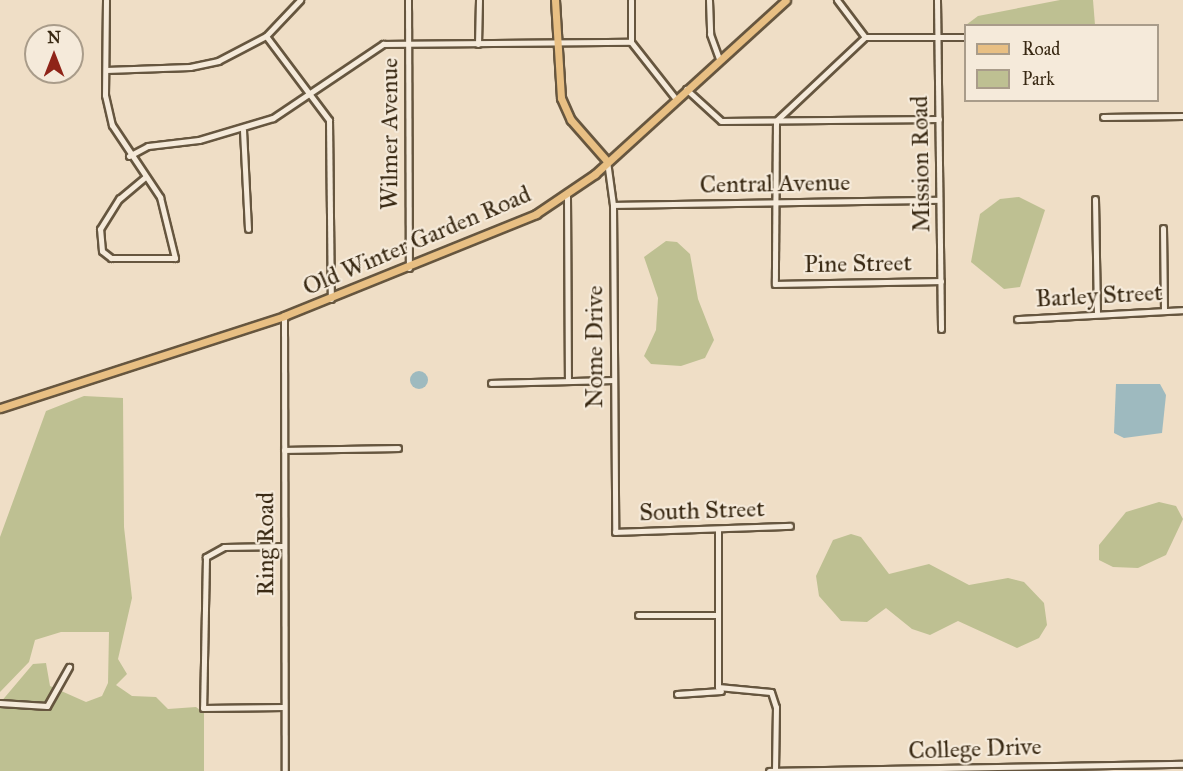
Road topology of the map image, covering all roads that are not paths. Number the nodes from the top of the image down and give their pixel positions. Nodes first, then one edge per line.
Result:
1 (106, 0) edge
2 (300, 0) edge
3 (408, 0) edge
4 (479, 0) edge
5 (555, 0) edge
6 (632, 0) edge
7 (709, 0) edge
8 (786, 0) edge
9 (837, 0) edge
10 (938, 0) edge
11 (266, 36) junction
12 (865, 37) junction
13 (937, 37) junction
14 (964, 37) edge
15 (632, 42) junction
16 (555, 43) junction
17 (408, 44) junction
18 (478, 44) junction
19 (719, 59) junction
20 (106, 70) junction
21 (686, 89) junction
22 (312, 93) junction
23 (675, 98) junction
24 (1183, 116) edge
25 (1103, 117) dead end
26 (939, 119) junction
27 (776, 121) junction
28 (243, 130) junction
29 (129, 156) junction
30 (607, 161) junction
31 (145, 177) junction
32 (567, 196) junction
33 (1095, 199) dead end
34 (939, 200) junction
35 (776, 202) junction
36 (613, 206) junction
37 (1163, 228) dead end
38 (248, 229) dead end
39 (409, 268) junction
40 (941, 281) junction
41 (331, 299) junction
42 (1164, 310) junction
43 (1183, 310) edge
44 (1096, 314) junction
45 (284, 316) junction
46 (1017, 319) dead end
47 (941, 329) dead end
48 (568, 380) junction
49 (612, 380) junction
50 (491, 383) dead end
51 (0, 408) edge
52 (398, 448) dead end
53 (284, 450) junction
54 (790, 526) dead end
55 (718, 530) junction
56 (615, 532) joint
57 (283, 546) junction
58 (638, 615) dead end
59 (716, 615) junction
60 (69, 667) dead end
61 (721, 691) junction
62 (677, 694) dead end
63 (0, 703) edge
64 (284, 707) junction
65 (1183, 764) edge
66 (1057, 768) edge
67 (940, 770) edge
68 (285, 771) edge
69 (769, 771) edge
70 (775, 771) edge

1 - 20 street
2 - 11 street
3 - 17 street, Wilmer Avenue
4 - 18 street
5 - 16 main road
6 - 15 street
7 - 19 street
8 - 19 main road, Old Winter Garden Road
9 - 12 street
10 - 13 street, Mission Road
11 - 20 street
11 - 22 street
12 - 13 street
12 - 27 street
13 - 14 street
13 - 26 street, Mission Road
15 - 16 street
15 - 23 street
16 - 18 street
16 - 30 main road
17 - 18 street
17 - 22 street
17 - 39 street, Wilmer Avenue
19 - 21 main road, Old Winter Garden Road
20 - 29 street
21 - 23 main road, Old Winter Garden Road
21 - 27 street
22 - 28 street
22 - 41 street
23 - 30 main road, Old Winter Garden Road
24 - 25 street
26 - 27 street
26 - 34 street, Mission Road
27 - 35 street
28 - 29 street
28 - 38 street
29 - 31 street
30 - 32 main road, Old Winter Garden Road
30 - 36 street, Nome Drive
31 - 31 street
32 - 39 main road, Old Winter Garden Road
32 - 48 street
33 - 44 street
34 - 35 street, Central Avenue
34 - 40 street, Mission Road
35 - 36 street, Central Avenue
35 - 40 street, Pine Street
36 - 49 street, Nome Drive
37 - 42 street
39 - 41 main road, Old Winter Garden Road
40 - 47 street, Mission Road
41 - 45 main road, Old Winter Garden Road
42 - 43 street, Barley Street
42 - 44 street, Barley Street
44 - 46 street, Barley Street
45 - 51 main road, Old Winter Garden Road
45 - 53 street, Ring Road
48 - 49 street
48 - 50 street
49 - 56 street, Nome Drive
52 - 53 street
53 - 57 street, Ring Road
54 - 55 street, South Street
55 - 56 street, South Street
55 - 59 street
57 - 64 street, Ring Road
57 - 64 street
58 - 59 street
59 - 61 street
60 - 63 street
61 - 62 street
61 - 70 street
64 - 68 street, Ring Road
65 - 66 street, College Drive
66 - 67 street, College Drive
67 - 70 street, College Drive
69 - 70 street, College Drive

